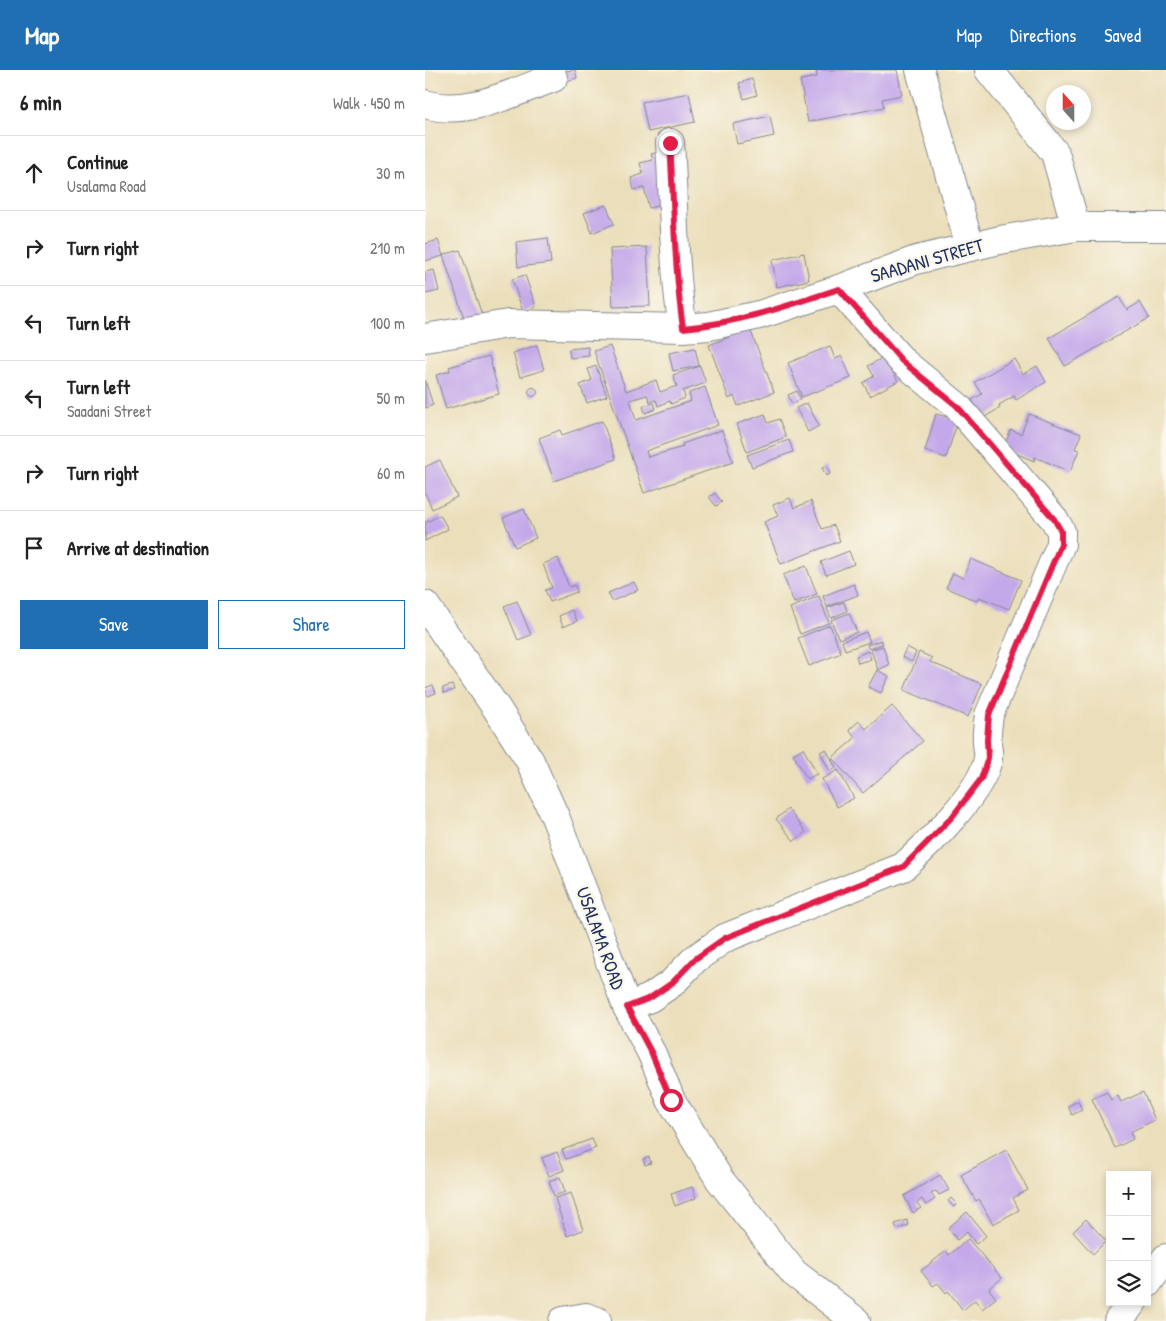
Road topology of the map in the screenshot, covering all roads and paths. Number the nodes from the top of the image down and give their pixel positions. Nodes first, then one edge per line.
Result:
1 (550, 70) edge
2 (920, 70) edge
3 (989, 70) edge
4 (425, 104) edge
5 (670, 143) dead end
6 (1076, 227) junction
7 (1166, 227) edge
8 (970, 247) junction
9 (839, 289) junction
10 (683, 328) junction
11 (425, 338) edge
12 (425, 605) edge
13 (627, 1007) junction
14 (1166, 1258) edge
15 (1151, 1279) edge
16 (1130, 1306) edge
17 (563, 1321) edge
18 (597, 1321) edge
19 (856, 1321) edge
20 (1118, 1321) edge

1 - 4 street
2 - 8 street
3 - 6 street
5 - 10 street
6 - 7 street, SAADANI STREET
6 - 8 street, SAADANI STREET
8 - 9 street, SAADANI STREET
9 - 10 street, SAADANI STREET
9 - 13 street
10 - 11 street, SAADANI STREET
12 - 13 street, USALAMA ROAD
13 - 19 street, USALAMA ROAD
14 - 15 street
16 - 20 street
17 - 18 street

